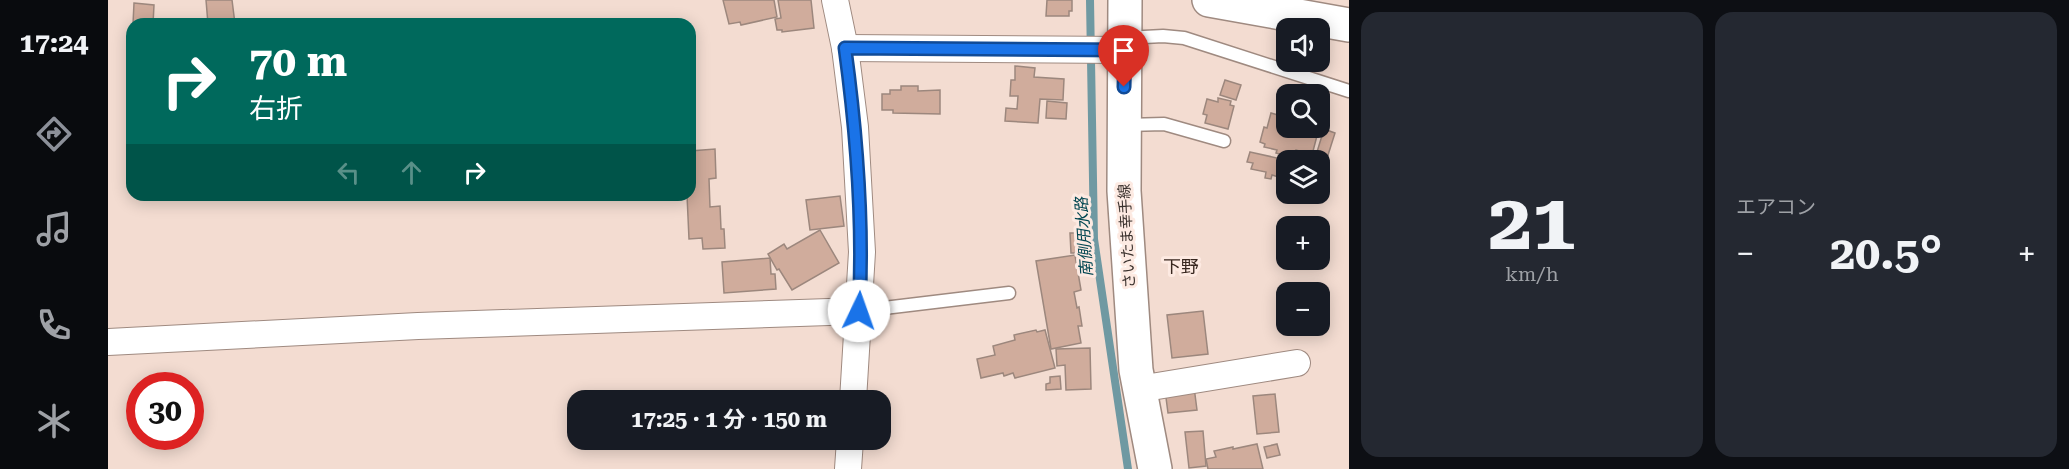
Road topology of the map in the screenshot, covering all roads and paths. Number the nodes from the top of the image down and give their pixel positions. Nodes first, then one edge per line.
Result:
1 (835, 0) edge
2 (1125, 0) edge
3 (1209, 0) edge
4 (1349, 25) edge
5 (1125, 44) junction
6 (845, 48) junction
7 (1349, 91) edge
8 (1124, 125) junction
9 (1224, 141) dead end
10 (1009, 293) dead end
11 (859, 311) junction
12 (108, 342) edge
13 (1297, 363) dead end
14 (1139, 389) junction
15 (854, 390) edge
16 (849, 450) edge
17 (848, 469) edge
18 (1155, 469) edge

1 - 6 street
2 - 5 main road, さいたま幸手線
3 - 4 main road
5 - 6 street
5 - 7 lane
5 - 8 main road, さいたま幸手線
6 - 11 street
8 - 9 lane
8 - 14 main road, さいたま幸手線
10 - 11 lane
11 - 12 street
11 - 15 street
13 - 14 street
14 - 18 main road, さいたま幸手線
16 - 17 street

